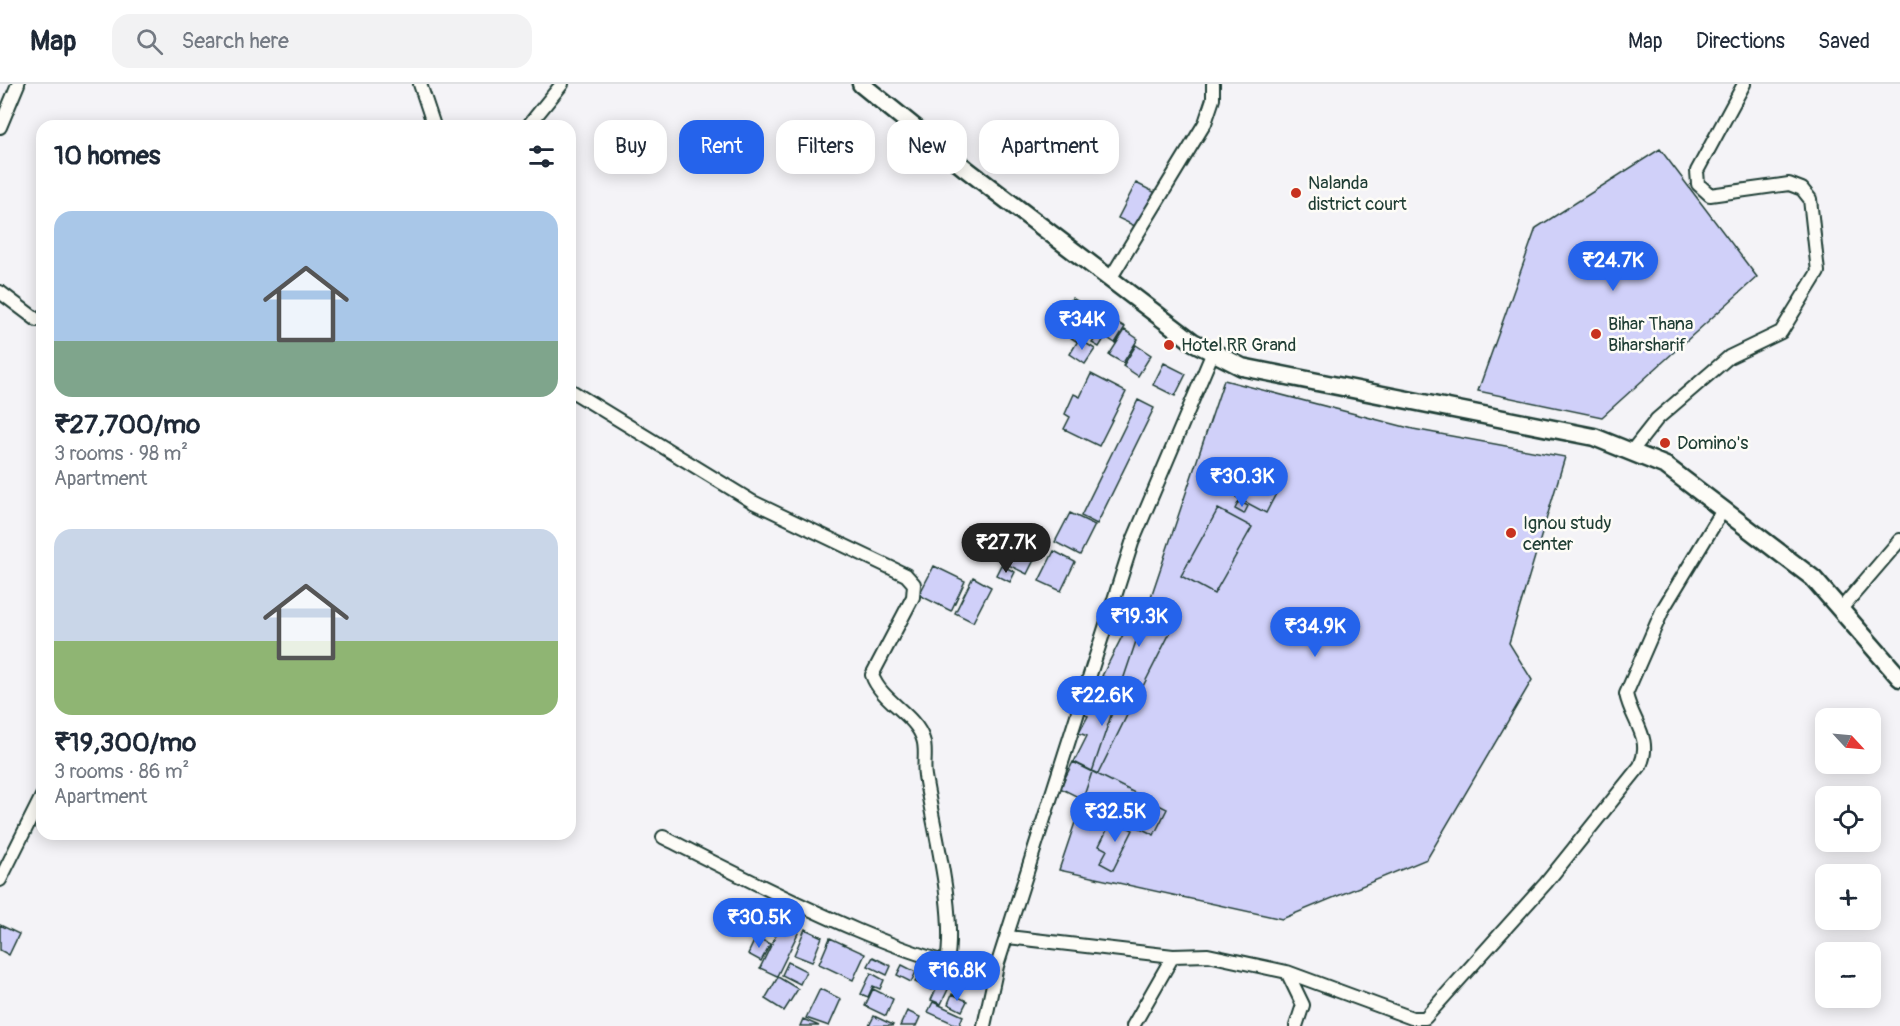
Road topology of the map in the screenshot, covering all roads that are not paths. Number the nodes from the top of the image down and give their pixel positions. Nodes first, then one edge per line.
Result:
1 (18, 84) edge
2 (420, 84) edge
3 (562, 84) edge
4 (861, 84) edge
5 (1213, 84) edge
6 (1744, 84) edge
7 (432, 120) edge
8 (533, 120) edge
9 (0, 127) edge
10 (1110, 279) junction
11 (0, 292) edge
12 (36, 319) edge
13 (1213, 352) junction
14 (576, 394) edge
15 (1631, 452) junction
16 (1724, 510) junction
17 (1900, 540) edge
18 (1840, 610) junction
19 (1900, 678) edge
20 (36, 808) edge
21 (663, 837) dead end
22 (0, 880) edge
23 (1008, 937) junction
24 (1173, 956) junction
25 (947, 963) junction
26 (997, 966) junction
27 (1287, 972) junction
28 (984, 1026) edge
29 (1132, 1026) edge
30 (1296, 1026) edge

1 - 9 street
2 - 7 street
3 - 8 street
4 - 10 main road
5 - 10 street
6 - 15 street
10 - 13 main road
11 - 12 street
13 - 15 main road
13 - 23 street
14 - 25 street
15 - 16 main road
16 - 18 main road
16 - 27 street
17 - 18 street
18 - 19 main road
20 - 22 street
21 - 25 street
23 - 24 street
23 - 26 street
24 - 27 street
24 - 29 street
25 - 26 street
26 - 28 street
27 - 30 street

